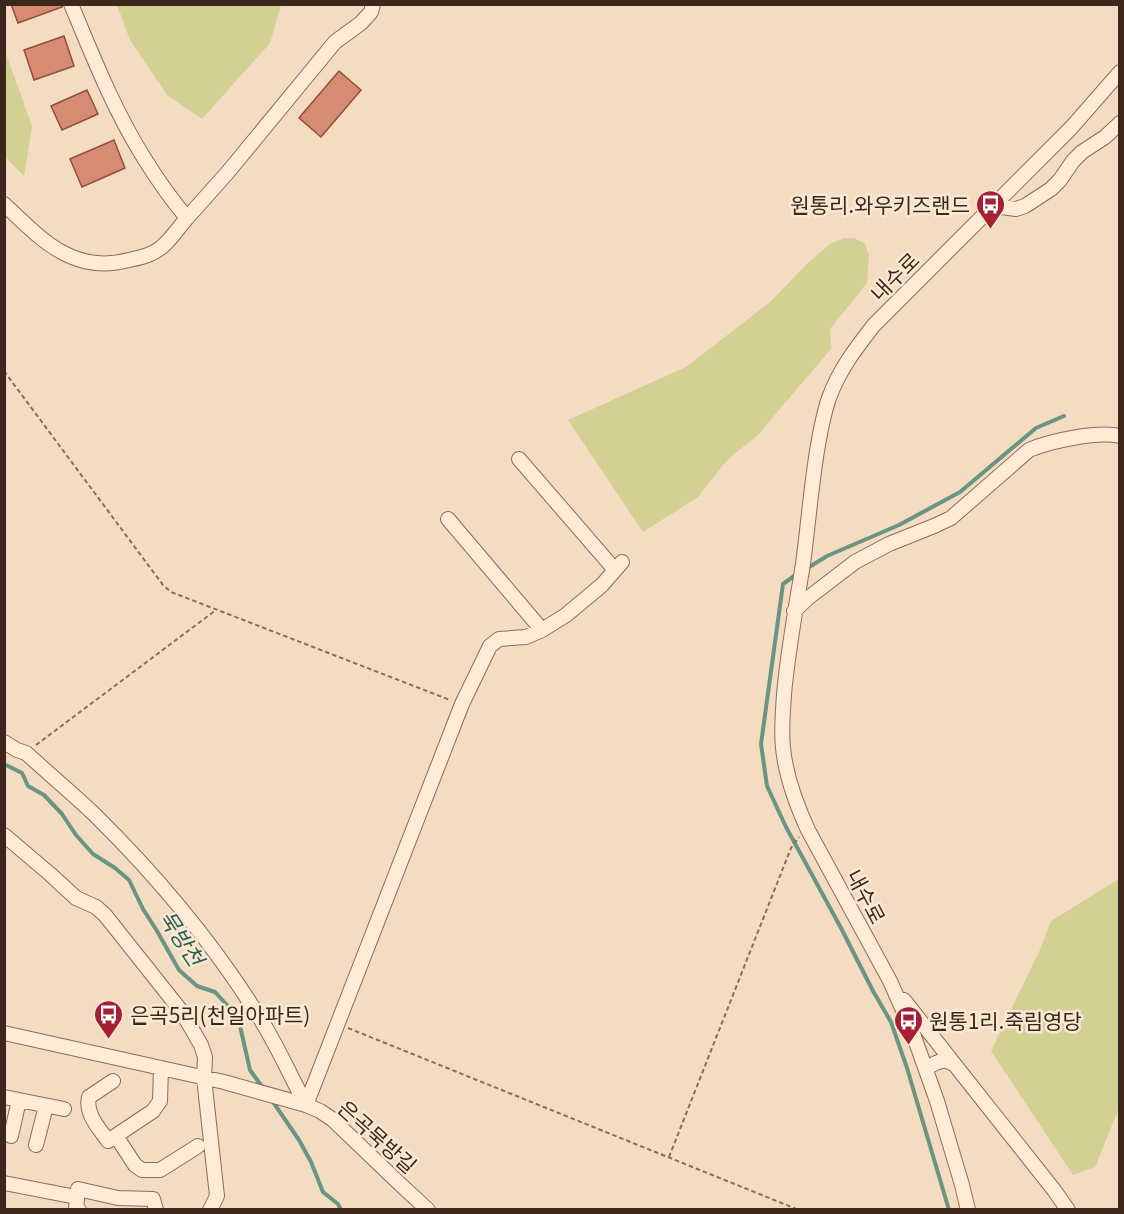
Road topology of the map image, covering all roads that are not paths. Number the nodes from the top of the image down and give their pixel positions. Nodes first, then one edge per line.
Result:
1 (71, 4) edge
2 (373, 4) edge
3 (1119, 72) edge
4 (1119, 123) edge
5 (4, 204) edge
6 (994, 206) junction
7 (187, 218) junction
8 (1119, 436) edge
9 (519, 459) dead end
10 (448, 519) dead end
11 (794, 612) junction
12 (542, 630) junction
13 (4, 742) edge
14 (4, 835) edge
15 (890, 981) junction
16 (4, 1033) edge
17 (955, 1065) junction
18 (161, 1068) junction
19 (926, 1068) junction
20 (204, 1078) junction
21 (113, 1081) dead end
22 (4, 1097) edge
23 (19, 1100) junction
24 (300, 1103) junction
25 (46, 1106) junction
26 (64, 1109) dead end
27 (11, 1136) dead end
28 (116, 1136) junction
29 (36, 1144) dead end
30 (198, 1146) dead end
31 (4, 1183) edge
32 (78, 1203) edge
33 (156, 1209) edge
34 (210, 1209) edge
35 (428, 1209) edge
36 (968, 1209) edge
37 (1068, 1209) edge

1 - 7 street
2 - 7 street
3 - 6 street, 내수로
4 - 6 street
5 - 7 street
6 - 11 street, 내수로
8 - 11 street
9 - 12 street
10 - 12 street
11 - 15 street, 내수로
12 - 24 street
13 - 24 street
14 - 20 street
15 - 17 street
15 - 19 street, 내수로
16 - 18 street
17 - 19 street
17 - 37 street
18 - 20 street
18 - 28 street
19 - 36 street, 내수로
20 - 24 street, 은곡묵방길
20 - 34 street
21 - 28 street
22 - 23 street
23 - 25 street
23 - 27 street
24 - 35 street, 은곡묵방길
25 - 26 street
25 - 29 street
28 - 30 street
31 - 32 street
32 - 33 street

